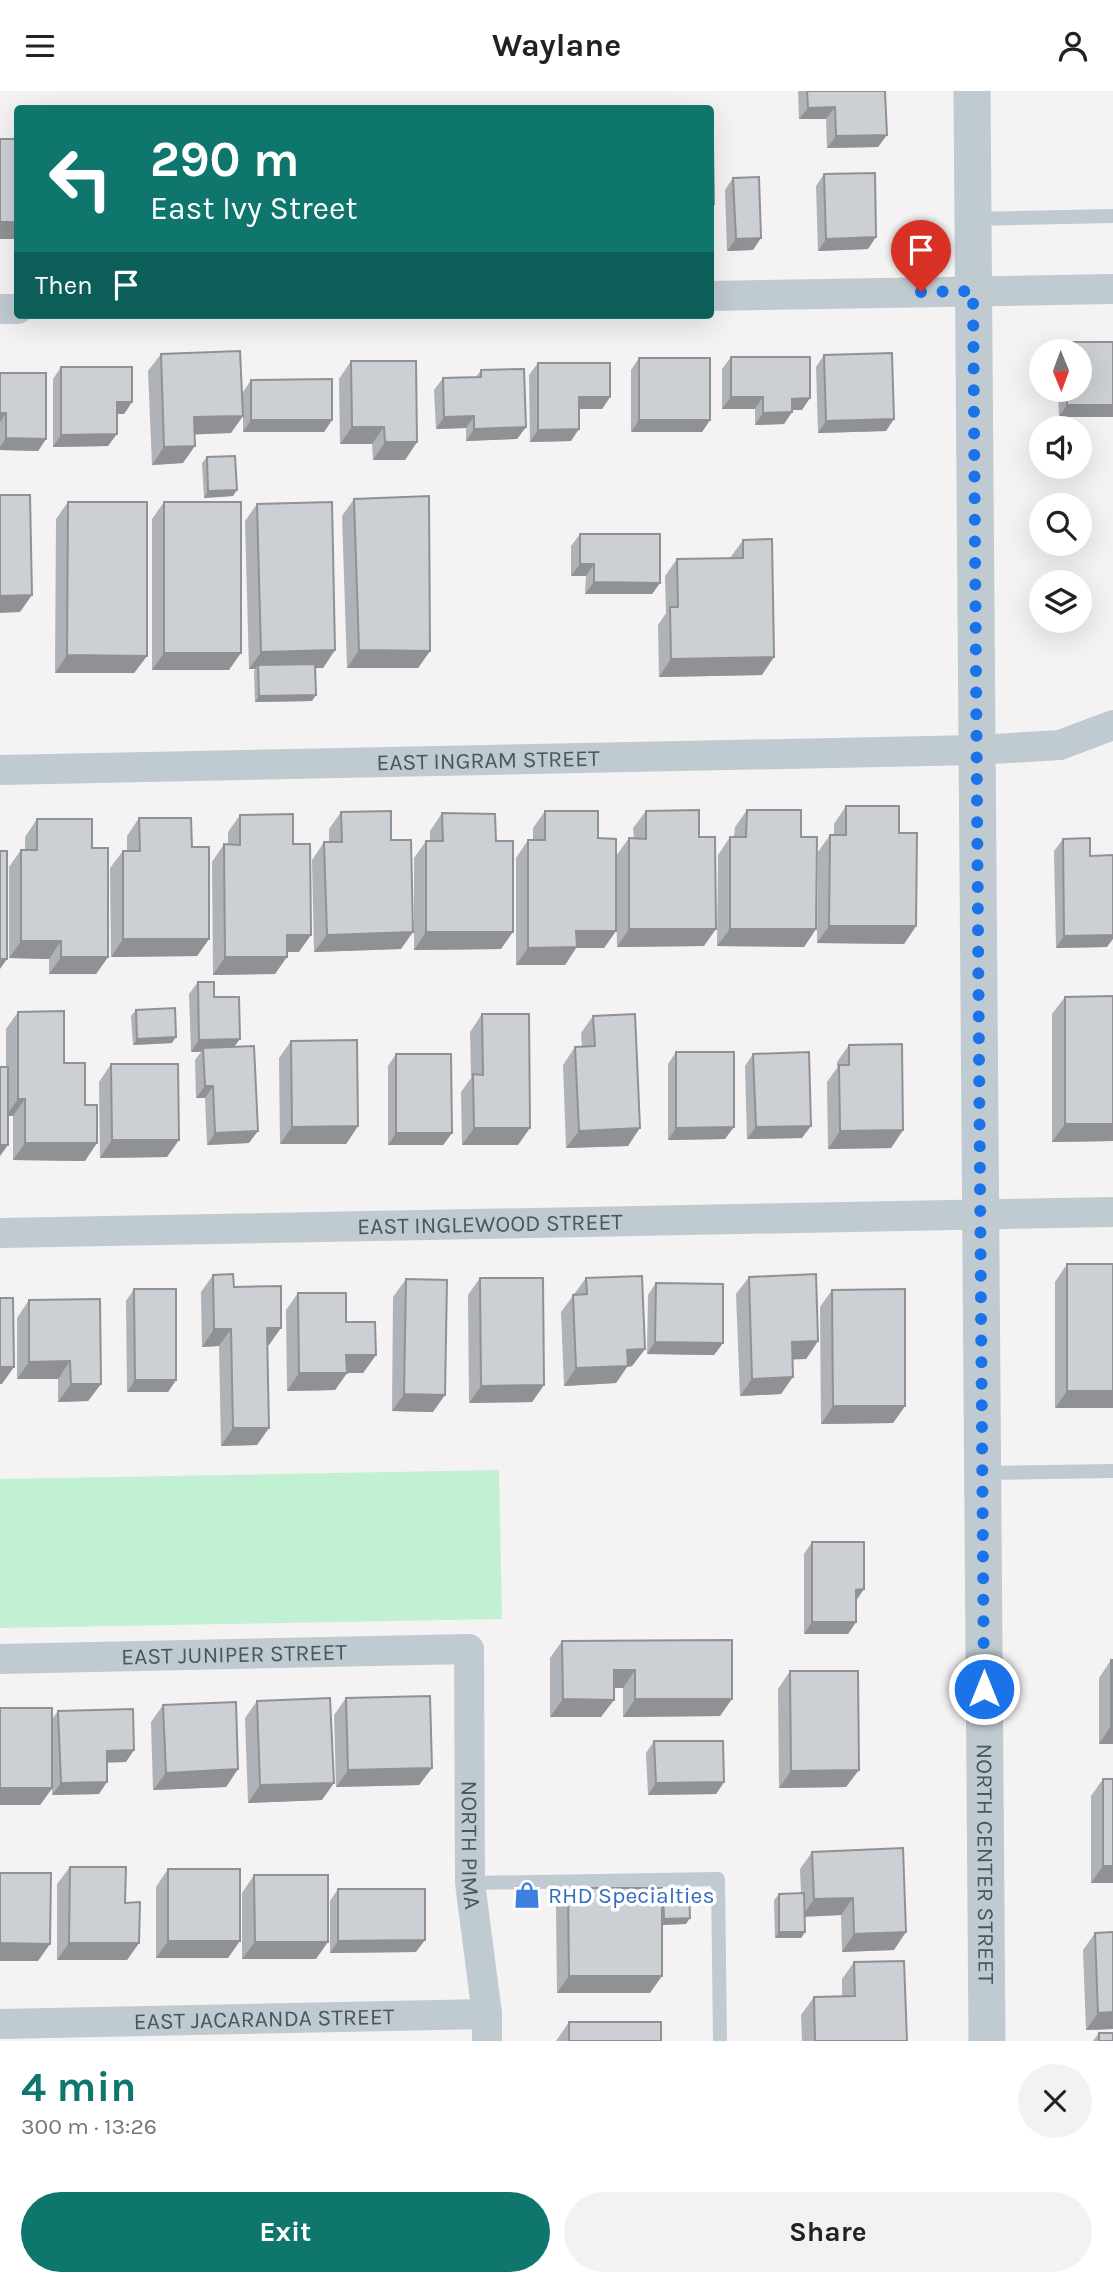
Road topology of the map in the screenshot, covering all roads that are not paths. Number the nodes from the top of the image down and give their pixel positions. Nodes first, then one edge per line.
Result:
1 (972, 91) edge
2 (1113, 216) edge
3 (973, 219) junction
4 (1113, 289) edge
5 (973, 291) junction
6 (714, 296) edge
7 (1113, 725) edge
8 (976, 750) junction
9 (0, 770) edge
10 (1113, 1212) edge
11 (981, 1215) junction
12 (0, 1233) edge
13 (1113, 1471) edge
14 (982, 1473) junction
15 (468, 1649) joint
16 (0, 1659) edge
17 (470, 1883) junction
18 (0, 2024) edge
19 (487, 2027) edge
20 (720, 2041) edge
21 (987, 2041) edge

1 - 3 street, NORTH CENTER STREET
2 - 3 lane
3 - 5 street, NORTH CENTER STREET
4 - 5 street
5 - 6 street
5 - 8 street, NORTH CENTER STREET
7 - 8 street, EAST INGRAM STREET
8 - 9 street, EAST INGRAM STREET
8 - 11 street, NORTH CENTER STREET
10 - 11 street, EAST INGLEWOOD STREET
11 - 12 street, EAST INGLEWOOD STREET
11 - 14 street, NORTH CENTER STREET
13 - 14 lane
14 - 21 street, NORTH CENTER STREET
15 - 16 street, EAST JUNIPER STREET
15 - 17 street, NORTH PIMA
17 - 19 street, NORTH PIMA
17 - 20 lane
18 - 19 street, EAST JACARANDA STREET

